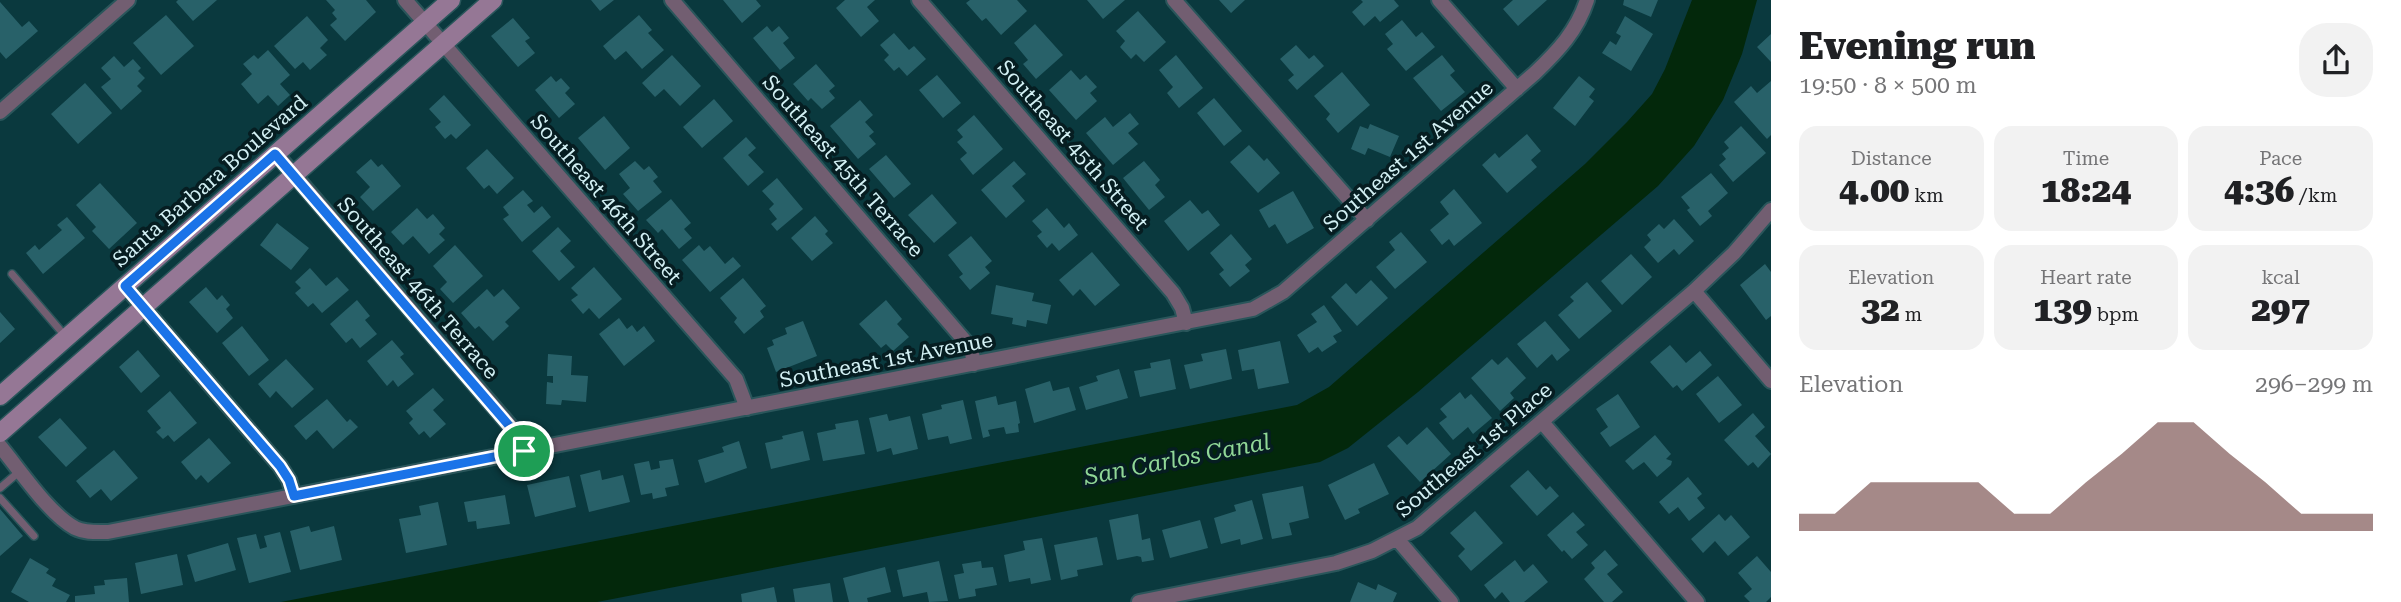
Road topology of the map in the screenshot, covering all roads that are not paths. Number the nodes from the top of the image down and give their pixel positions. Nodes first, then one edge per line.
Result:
1 (128, 0) edge
2 (405, 0) edge
3 (451, 0) edge
4 (493, 0) edge
5 (672, 0) edge
6 (919, 0) edge
7 (1174, 0) edge
8 (1439, 0) edge
9 (1587, 0) edge
10 (425, 23) junction
11 (443, 44) junction
12 (1517, 89) junction
13 (0, 112) edge
14 (275, 154) junction
15 (293, 176) junction
16 (1771, 210) edge
17 (1367, 220) junction
18 (12, 274) dead end
19 (125, 286) junction
20 (1693, 291) junction
21 (143, 308) junction
22 (1186, 323) junction
23 (66, 338) junction
24 (974, 364) junction
25 (1771, 380) edge
26 (0, 396) edge
27 (747, 408) junction
28 (1542, 422) junction
29 (0, 433) edge
30 (0, 446) edge
31 (524, 451) junction
32 (20, 471) junction
33 (0, 488) edge
34 (294, 496) junction
35 (0, 498) edge
36 (34, 536) dead end
37 (1398, 540) junction
38 (1195, 597) edge
39 (1139, 602) edge
40 (1451, 602) edge
41 (1697, 602) edge

1 - 13 street
2 - 10 street, Southeast 46th Street
3 - 10 main road, Santa Barbara Boulevard
4 - 11 main road
5 - 24 street, Southeast 45th Terrace
6 - 22 street, Southeast 45th Street
7 - 17 street
8 - 12 street
9 - 12 street, Southeast 1st Avenue
10 - 11 street, Southeast 46th Street
10 - 14 main road, Santa Barbara Boulevard
11 - 15 main road
11 - 27 street, Southeast 46th Street
12 - 17 street, Southeast 1st Avenue
14 - 15 street, Southeast 46th Terrace
14 - 19 main road, Santa Barbara Boulevard
15 - 21 main road
15 - 31 street, Southeast 46th Terrace
16 - 20 street, Southeast 1st Place
17 - 22 street, Southeast 1st Avenue
18 - 23 lane
19 - 21 street
19 - 23 main road, Santa Barbara Boulevard
20 - 25 street
20 - 28 street, Southeast 1st Place
21 - 29 main road
21 - 34 street
22 - 24 street, Southeast 1st Avenue
23 - 26 main road, Santa Barbara Boulevard
24 - 27 street, Southeast 1st Avenue
27 - 31 street, Southeast 1st Avenue
28 - 37 street, Southeast 1st Place
28 - 41 street
30 - 32 street
31 - 34 street, Southeast 1st Avenue
32 - 33 lane
32 - 34 street, Southeast 1st Avenue
35 - 36 lane
37 - 38 street, Southeast 1st Place
37 - 40 street
38 - 39 street, Southeast 1st Place

